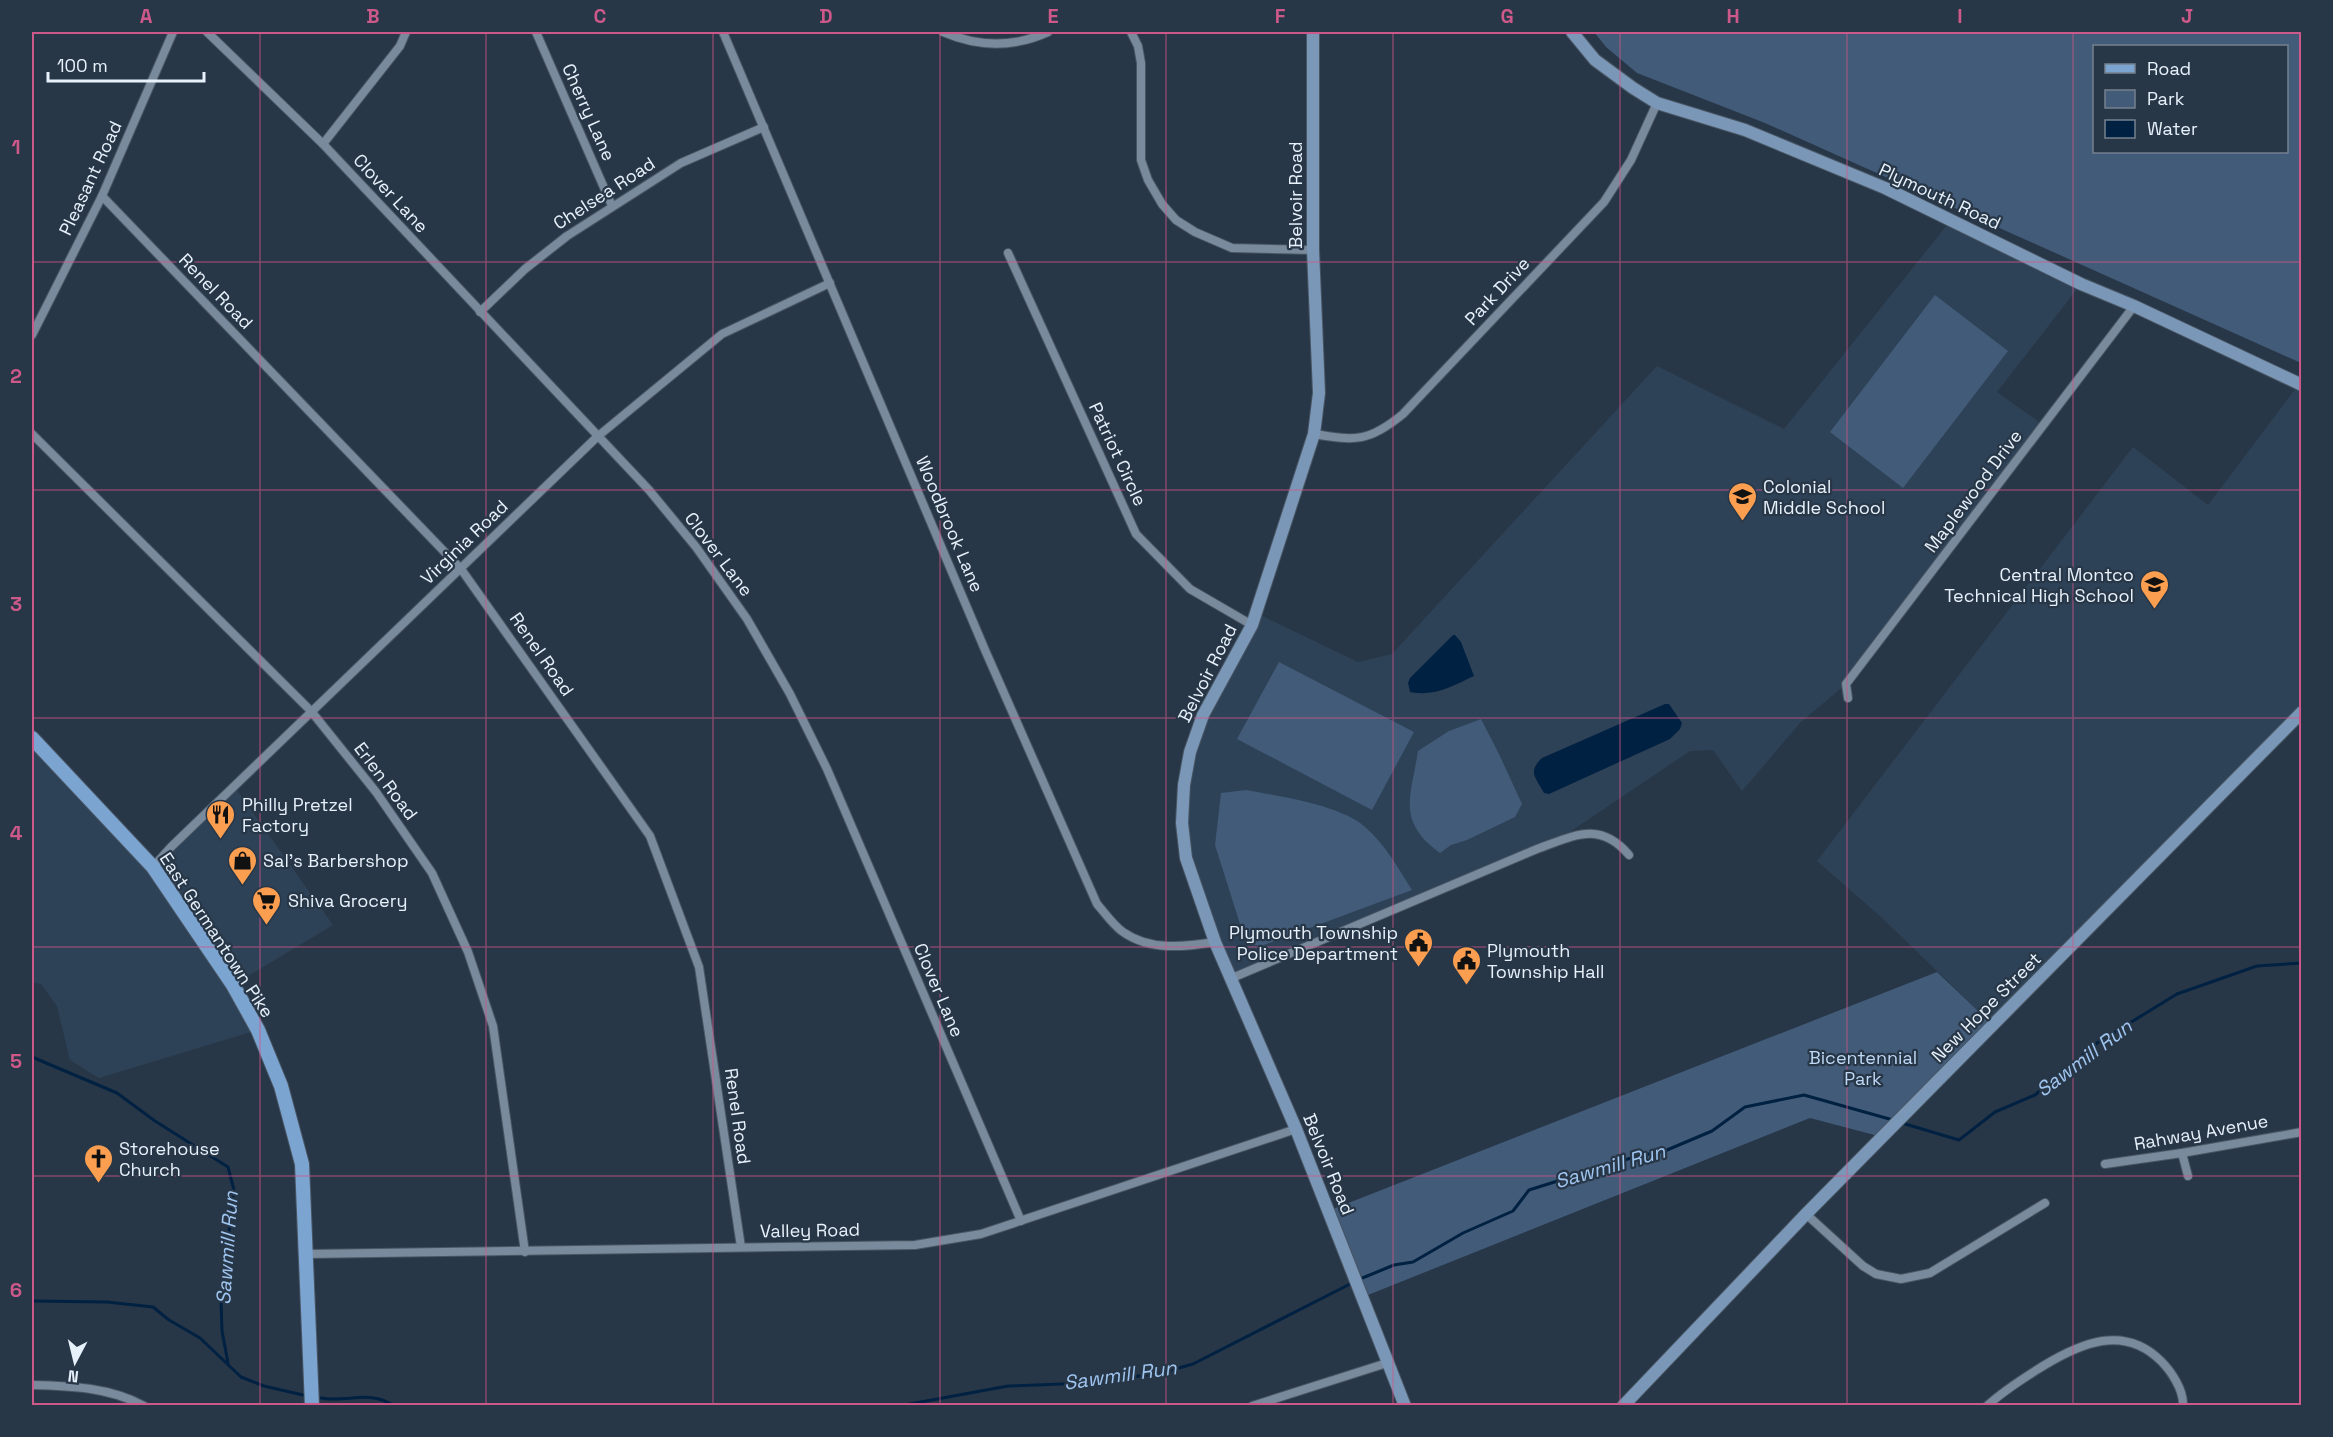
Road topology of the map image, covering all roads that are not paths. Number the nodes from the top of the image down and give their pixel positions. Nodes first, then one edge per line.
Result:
1 (173, 32) edge
2 (207, 32) edge
3 (406, 32) edge
4 (536, 32) edge
5 (723, 32) edge
6 (944, 32) edge
7 (1048, 32) edge
8 (1131, 32) edge
9 (1313, 32) edge
10 (1572, 32) edge
11 (1657, 102) junction
12 (764, 127) junction
13 (323, 144) junction
14 (102, 196) junction
15 (612, 206) junction
16 (1313, 250) junction
17 (1008, 253) dead end
18 (830, 283) junction
19 (2134, 306) junction
20 (480, 312) junction
21 (32, 335) edge
22 (2301, 385) edge
23 (32, 434) edge
24 (1314, 434) junction
25 (597, 437) junction
26 (461, 569) junction
27 (1252, 625) junction
28 (1848, 698) dead end
29 (311, 711) junction
30 (2301, 712) edge
31 (32, 738) edge
32 (1629, 855) dead end
33 (153, 867) junction
34 (1215, 942) junction
35 (1232, 978) junction
36 (1296, 1129) junction
37 (2301, 1132) edge
38 (2182, 1153) junction
39 (2105, 1164) dead end
40 (2188, 1176) dead end
41 (2045, 1203) dead end
42 (1806, 1214) junction
43 (1020, 1221) junction
44 (741, 1247) junction
45 (525, 1252) junction
46 (307, 1254) junction
47 (1387, 1363) junction
48 (32, 1385) edge
49 (1271, 1403) edge
50 (144, 1406) edge
51 (312, 1406) edge
52 (1252, 1406) edge
53 (1405, 1406) edge
54 (1623, 1406) edge
55 (1987, 1406) edge
56 (2183, 1406) edge

1 - 14 street, Pleasant Road
2 - 13 street, Clover Lane
3 - 13 street
4 - 15 street, Cherry Lane
5 - 12 street, Woodbrook Lane
6 - 7 street
8 - 16 street
9 - 16 street, Belvoir Road
10 - 11 street, Plymouth Road
11 - 19 street, Plymouth Road
11 - 24 street, Park Drive
12 - 15 street, Chelsea Road
12 - 18 street, Woodbrook Lane
13 - 20 street, Clover Lane
14 - 21 street, Pleasant Road
14 - 26 street, Renel Road
15 - 20 street, Chelsea Road
16 - 24 street, Belvoir Road
17 - 27 street, Patriot Circle
18 - 25 street, Virginia Road
18 - 34 street, Woodbrook Lane
19 - 22 street, Plymouth Road
19 - 28 street, Maplewood Drive
20 - 25 street, Clover Lane
23 - 29 street, Erlen Road
24 - 27 street, Belvoir Road
25 - 26 street, Virginia Road
25 - 43 street, Clover Lane
26 - 29 street, Virginia Road
26 - 44 street, Renel Road
27 - 34 street, Belvoir Road
29 - 33 street, Virginia Road
29 - 45 street, Erlen Road
30 - 42 street, New Hope Street
31 - 33 main road, East Germantown Pike
32 - 35 street
33 - 46 main road, East Germantown Pike
34 - 35 street, Belvoir Road
35 - 36 street, Belvoir Road
36 - 43 street, Valley Road
36 - 47 street, Belvoir Road
37 - 38 street, Rahway Avenue
38 - 39 street, Rahway Avenue
38 - 40 street
41 - 42 street
42 - 54 street, New Hope Street
43 - 44 street, Valley Road
44 - 45 street, Valley Road
45 - 46 street, Valley Road
46 - 51 main road, East Germantown Pike
47 - 49 street
47 - 53 street, Belvoir Road
48 - 50 street
49 - 52 street
55 - 56 street

